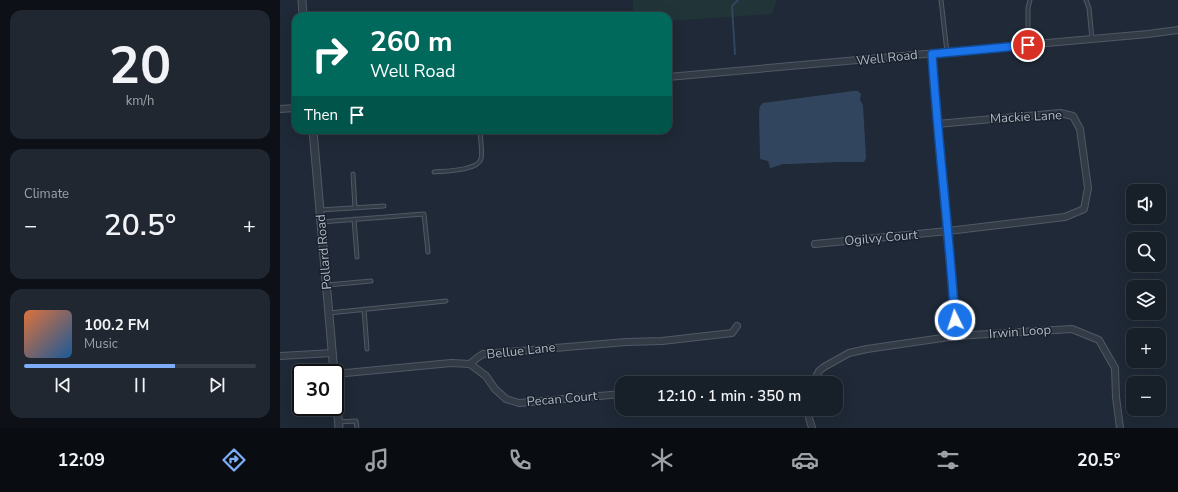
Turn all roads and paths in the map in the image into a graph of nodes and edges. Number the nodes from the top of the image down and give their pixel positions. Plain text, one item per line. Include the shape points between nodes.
1 (302, 0) edge
2 (941, 0) edge
3 (1030, 0) edge
4 (1086, 0) edge
5 (303, 12) edge
6 (1178, 30) edge
7 (1092, 39) junction
8 (1028, 45) junction
9 (947, 52) junction
10 (932, 54) junction
11 (672, 77) edge
12 (292, 108) edge
13 (280, 109) edge
14 (937, 124) junction
15 (313, 134) edge
16 (480, 134) edge
17 (434, 172) dead end
18 (353, 174) dead end
19 (384, 206) dead end
20 (355, 208) junction
21 (320, 210) junction
22 (354, 219) junction
23 (321, 222) junction
24 (948, 232) junction
25 (815, 244) dead end
26 (428, 252) dead end
27 (357, 257) dead end
28 (372, 281) dead end
29 (327, 285) junction
30 (446, 301) dead end
31 (364, 309) junction
32 (329, 313) junction
33 (737, 326) dead end
34 (956, 336) junction
35 (368, 349) dead end
36 (332, 353) junction
37 (280, 356) edge
38 (334, 364) edge
39 (470, 364) junction
40 (344, 372) edge
41 (816, 376) edge
42 (615, 395) edge
43 (809, 416) edge
44 (339, 425) edge
45 (357, 428) edge
46 (812, 428) edge
47 (1120, 428) edge

1 - 5 street
2 - 9 lane
3 - 8 lane
4 - 7 lane
6 - 7 street, Well Road
7 - 8 street, Well Road
8 - 9 street, Well Road
9 - 10 street, Well Road
10 - 11 street, Well Road
10 - 14 street
12 - 13 street
14 - 24 street
14 - 24 street, Mackie Lane via 1060,113 1073,116 1080,129 1088,188 1084,209 1065,217
15 - 21 street, Pollard Road
16 - 17 lane via 481,158 478,163 472,167
18 - 20 lane
19 - 20 lane
20 - 21 lane
21 - 23 street, Pollard Road
22 - 23 lane
22 - 26 lane via 424,214
22 - 27 lane
23 - 29 street, Pollard Road
24 - 25 street, Ogilvy Court
24 - 34 street
28 - 29 lane
29 - 32 street, Pollard Road
30 - 31 lane
31 - 32 lane
31 - 35 lane
32 - 36 street, Pollard Road
33 - 39 street, Bellue Lane via 732,333 662,341 483,354
34 - 41 street, Irwin Loop via 892,344 849,353 819,371
34 - 47 street, Irwin Loop via 1072,328 1099,340 1115,368
36 - 37 street
36 - 38 street, Pollard Road
39 - 40 street, Bellue Lane via 451,363
39 - 42 street, Pecan Court via 486,376 506,399 519,402
43 - 46 street
44 - 45 lane via 356,421

